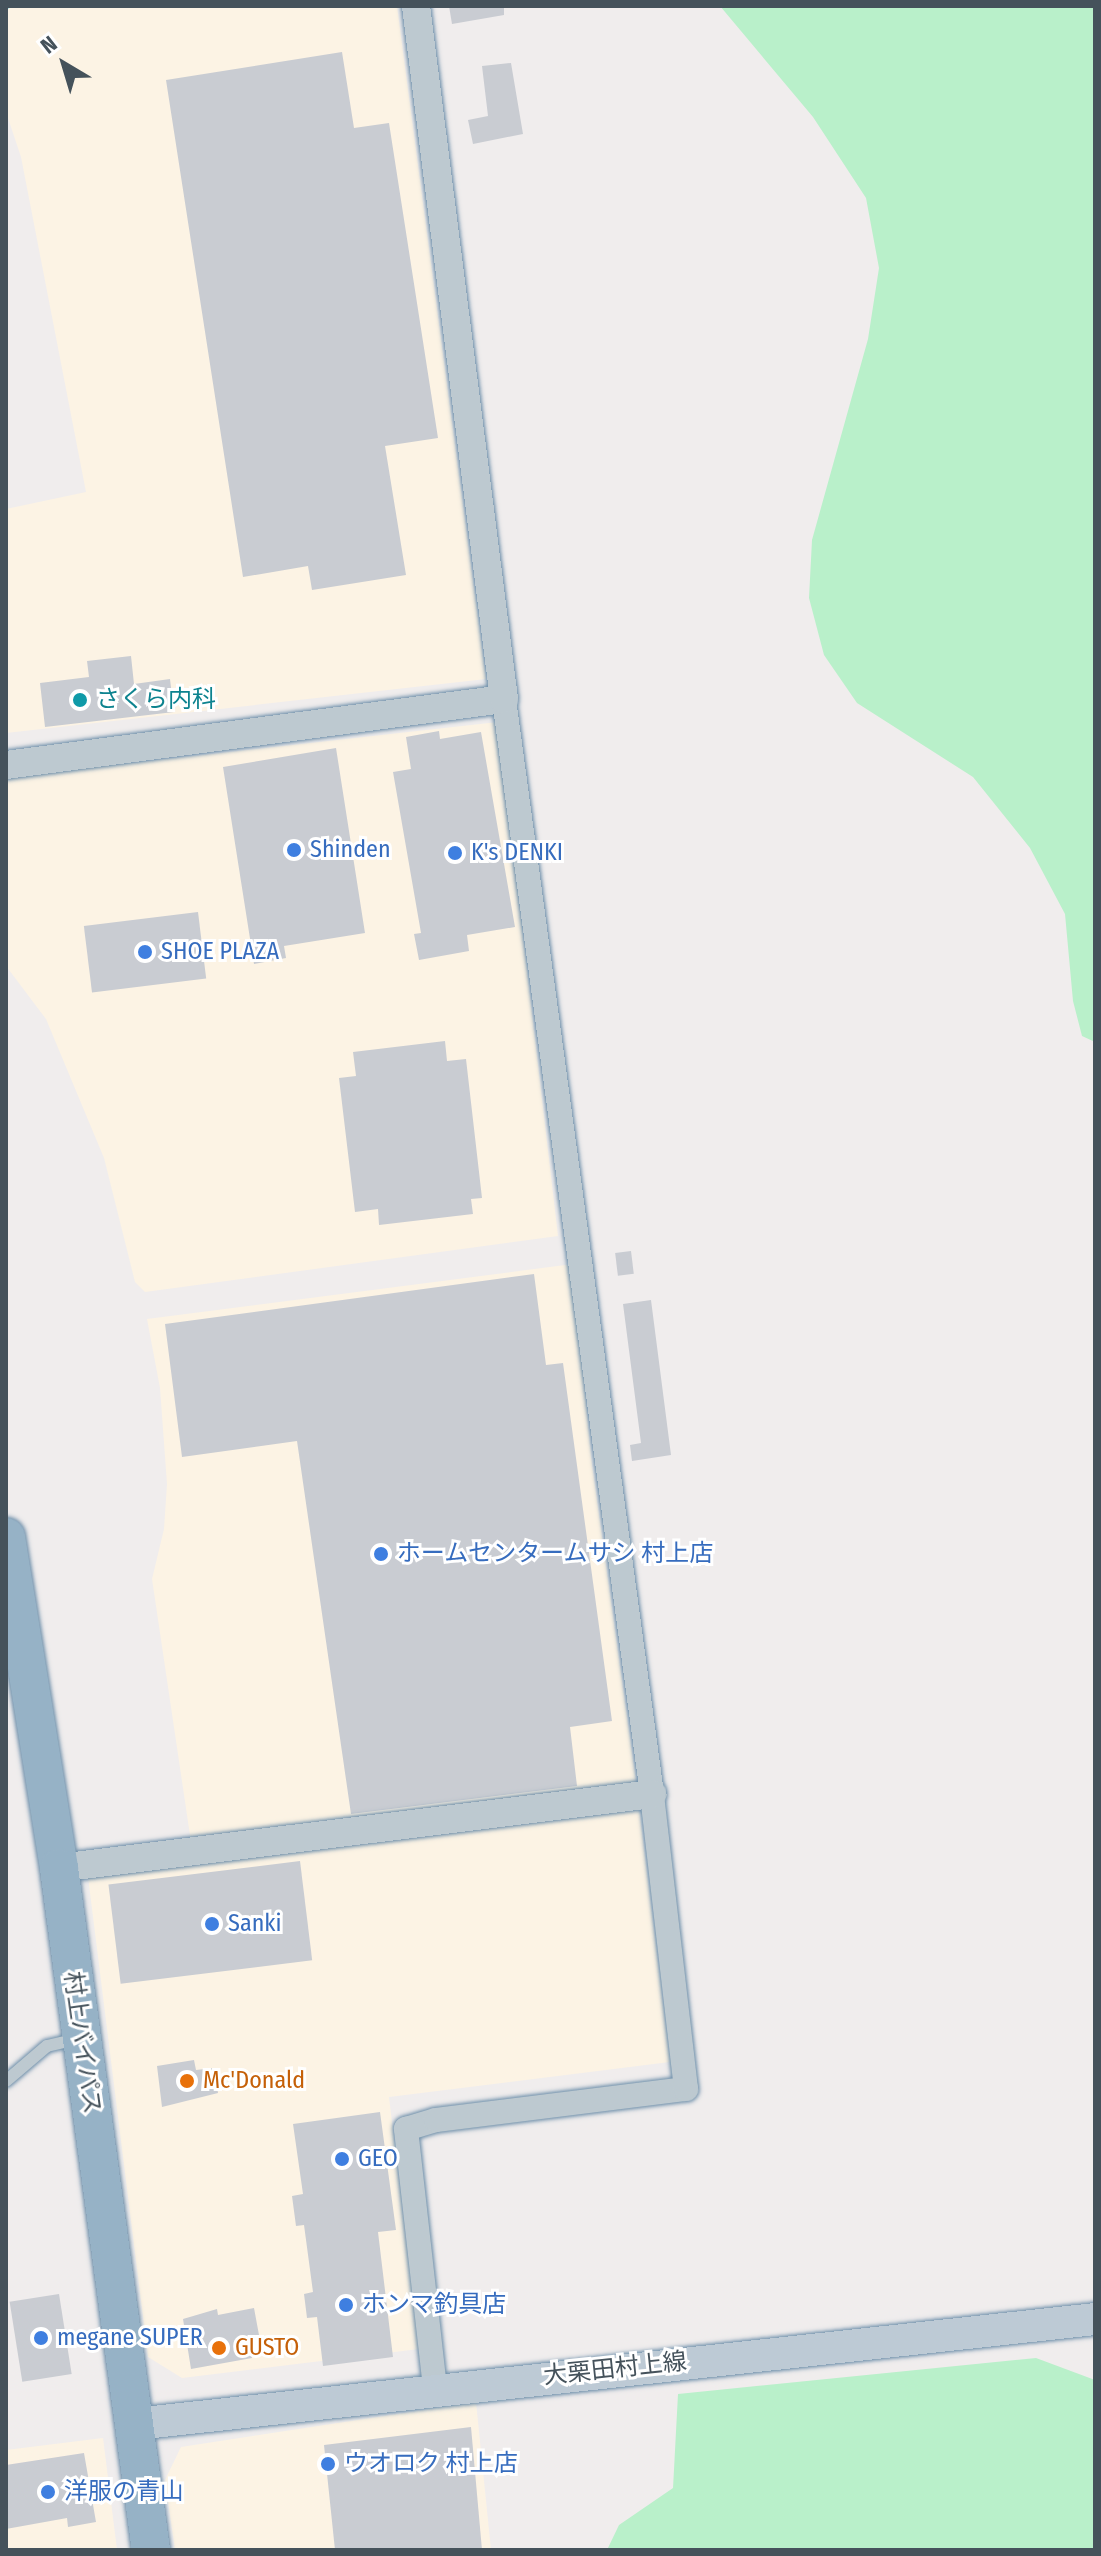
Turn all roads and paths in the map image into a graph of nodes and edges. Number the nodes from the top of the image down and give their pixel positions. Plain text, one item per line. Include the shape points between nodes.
1 (416, 6) edge
2 (504, 699) junction
3 (6, 765) edge
4 (6, 1537) edge
5 (652, 1794) junction
6 (59, 1868) junction
7 (82, 2038) junction
8 (6, 2081) edge
9 (1095, 2319) edge
10 (435, 2388) junction
11 (135, 2424) junction
12 (151, 2550) edge

1 - 2 street
2 - 3 street
2 - 5 street
4 - 6 highway, 村上バイパス
5 - 6 street
5 - 10 street via 686,2089 436,2120 406,2129
6 - 7 highway, 村上バイパス
7 - 8 lane via 47,2046
7 - 11 highway, 村上バイパス
9 - 10 main road, 大栗田村上線
10 - 11 main road, 大栗田村上線
11 - 12 highway, 村上バイパス

